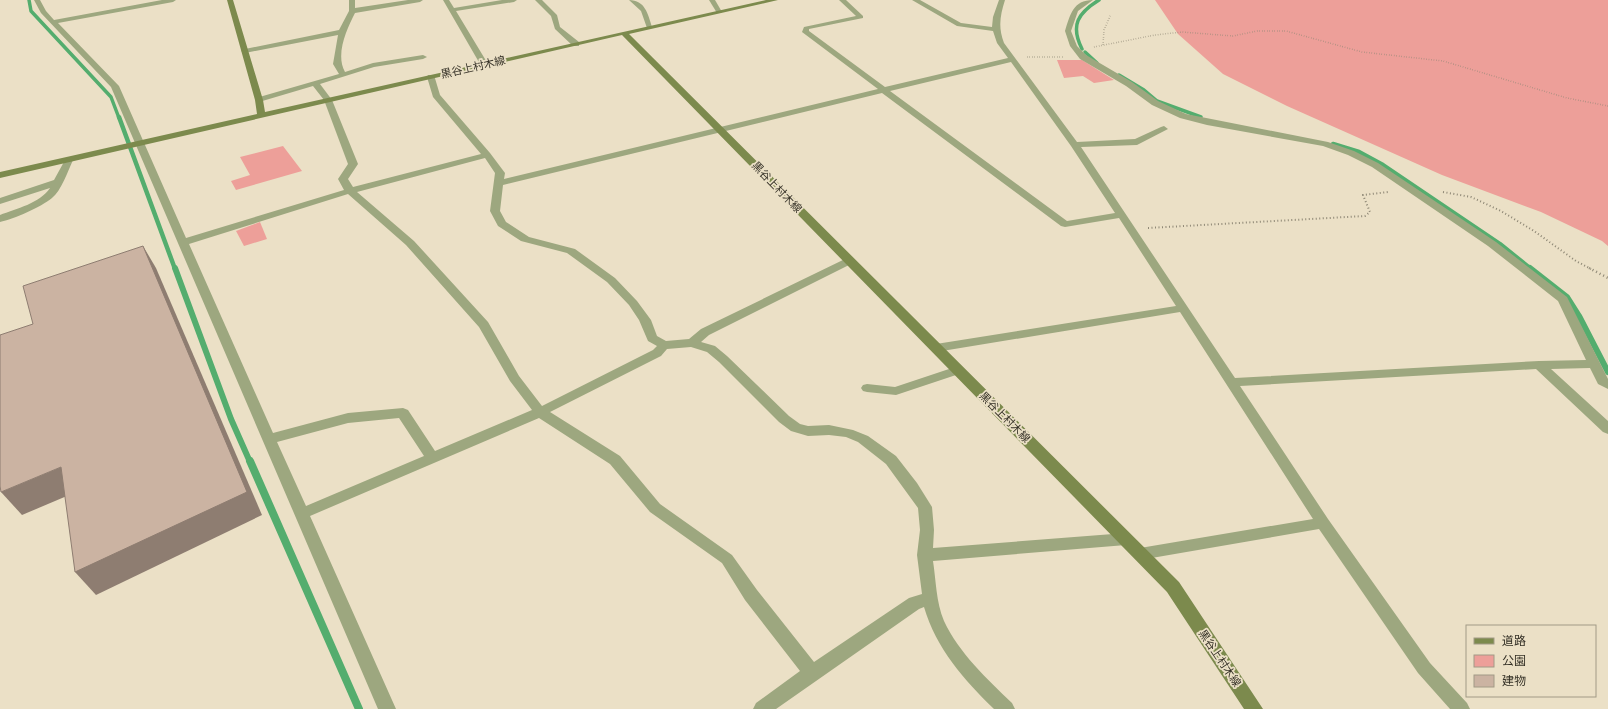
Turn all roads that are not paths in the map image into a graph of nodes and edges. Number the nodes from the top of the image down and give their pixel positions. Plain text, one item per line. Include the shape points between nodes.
1 (37, 0) edge
2 (173, 0) edge
3 (230, 0) edge
4 (352, 0) edge
5 (420, 0) edge
6 (446, 0) edge
7 (514, 0) edge
8 (538, 0) edge
9 (632, 0) edge
10 (712, 0) edge
11 (775, 0) edge
12 (842, 0) edge
13 (915, 0) edge
14 (1002, 0) edge
15 (1090, 0) edge
16 (452, 10) junction
17 (352, 11) junction
18 (719, 12) junction
19 (54, 22) junction
20 (648, 27) junction
21 (995, 29) junction
22 (342, 32) junction
23 (624, 33) junction
24 (576, 44) junction
25 (245, 51) junction
26 (423, 57) dead end
27 (1013, 59) junction
28 (484, 64) junction
29 (343, 75) junction
30 (431, 77) junction
31 (315, 83) junction
32 (883, 90) junction
33 (259, 100) junction
34 (328, 100) junction
35 (261, 115) junction
36 (1164, 129) dead end
37 (722, 130) junction
38 (142, 144) junction
39 (1075, 145) junction
40 (487, 155) junction
41 (69, 160) junction
42 (0, 175) edge
43 (58, 182) junction
44 (499, 183) junction
45 (350, 191) junction
46 (0, 201) edge
47 (1121, 215) junction
48 (0, 219) edge
49 (184, 242) junction
50 (849, 260) junction
51 (1183, 308) junction
52 (692, 343) junction
53 (664, 345) junction
54 (936, 348) junction
55 (1594, 364) junction
56 (1539, 365) junction
57 (958, 370) junction
58 (1231, 382) junction
59 (1608, 385) edge
60 (867, 388) dead end
61 (540, 412) junction
62 (1608, 429) edge
63 (269, 439) junction
64 (432, 458) junction
65 (301, 514) junction
66 (1323, 523) junction
67 (1126, 539) junction
68 (1140, 554) junction
69 (925, 555) junction
70 (930, 598) junction
71 (812, 673) junction
72 (387, 709) edge
73 (762, 709) edge
74 (1006, 709) edge
75 (1254, 709) edge
76 (1461, 709) edge

1 - 19 street via 43,12
2 - 19 street
3 - 25 main road
4 - 17 street
5 - 17 street
6 - 16 street
7 - 16 street
8 - 24 street via 554,15 557,28
9 - 20 street via 644,10
10 - 18 street
11 - 18 main road
12 - 32 street via 861,17 806,28 805,32
13 - 21 street via 960,25
14 - 21 street
15 - 55 street via 1076,10 1068,30 1074,46 1083,57 1129,84 1155,103 1184,116 1325,144 1375,165 1492,244 1563,299
16 - 28 street
17 - 22 street
18 - 20 main road
19 - 38 street via 115,86
20 - 23 main road
21 - 27 street via 1001,43
22 - 25 street
22 - 29 street via 337,64
23 - 24 main road, 黒谷上村木線
23 - 37 main road, 黒谷上村木線
24 - 28 main road, 黒谷上村木線
25 - 33 main road
26 - 29 street via 373,66
27 - 32 street
27 - 39 street
28 - 30 main road, 黒谷上村木線
29 - 31 street
30 - 34 main road, 黒谷上村木線
30 - 40 street via 436,95
31 - 33 street
31 - 34 street
32 - 37 street
32 - 47 street via 1065,224
33 - 35 main road
34 - 35 main road, 黒谷上村木線
34 - 45 street via 353,164 343,179
35 - 38 main road, 黒谷上村木線
36 - 39 street via 1137,142
37 - 44 street
37 - 50 main road, 黒谷上村木線
38 - 41 main road, 黒谷上村木線
38 - 49 street
39 - 47 street
40 - 44 street via 500,174
40 - 45 street
41 - 42 main road, 黒谷上村木線
41 - 43 street
43 - 46 street
43 - 48 street via 49,196
44 - 53 street via 495,212 502,224 525,239 570,251 611,280 633,303 645,320 652,338
45 - 49 street
45 - 61 street via 410,243 484,325 514,378
47 - 51 street
49 - 63 street
50 - 52 street via 705,332
50 - 54 main road, 黒谷上村木線
51 - 54 street
51 - 58 street
52 - 53 street
52 - 69 street via 711,349 796,428 808,432 829,430 848,433 863,439 891,460 926,507
53 - 61 street via 657,354
54 - 57 main road, 黒谷上村木線
55 - 56 street
55 - 59 street via 1602,381
56 - 58 street
56 - 62 street
57 - 60 street via 896,391
57 - 67 main road, 黒谷上村木線
58 - 66 street
61 - 64 street
61 - 71 street via 615,460 655,508 727,559 751,595
63 - 64 street via 348,418 403,413
63 - 65 street
64 - 65 street
65 - 72 street
66 - 68 street
66 - 76 street via 1424,668
67 - 68 main road, 黒谷上村木線
67 - 69 street
68 - 75 main road, 黒谷上村木線 via 1173,587
69 - 70 street
70 - 71 street via 915,603
70 - 74 street via 937,623 955,653 977,681
71 - 73 street

